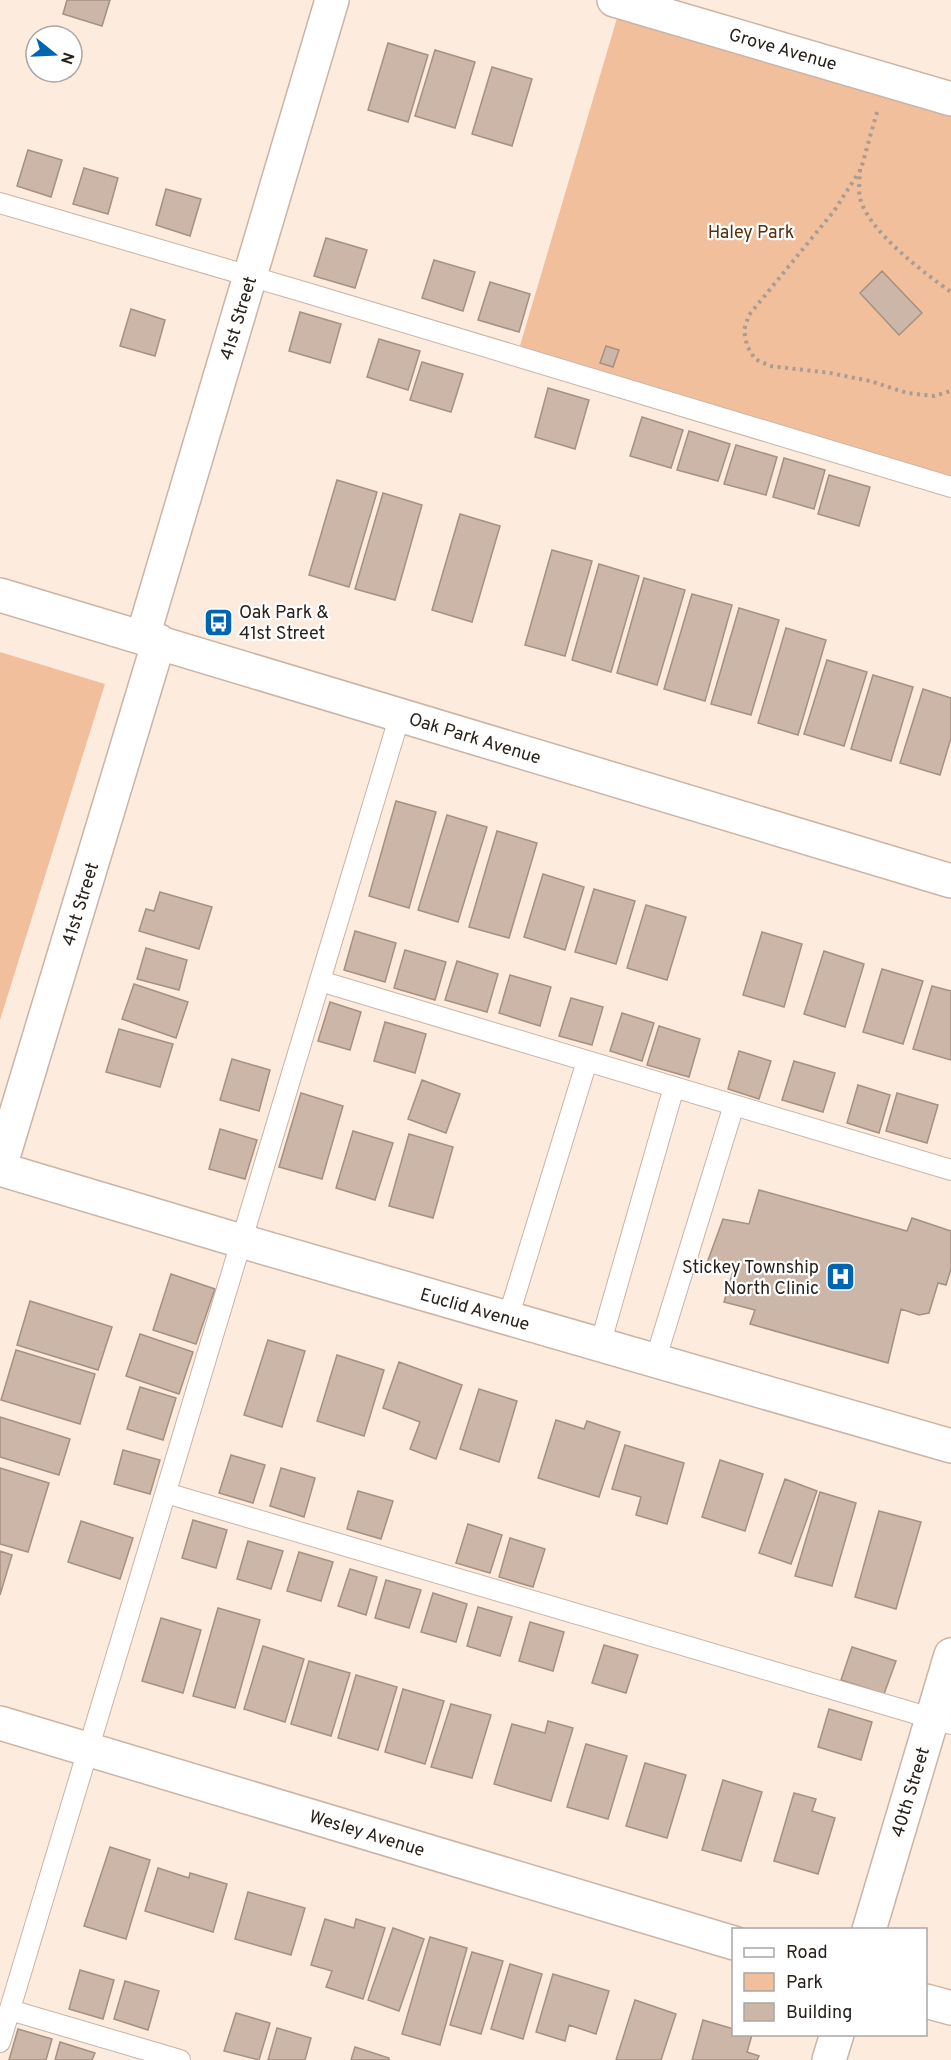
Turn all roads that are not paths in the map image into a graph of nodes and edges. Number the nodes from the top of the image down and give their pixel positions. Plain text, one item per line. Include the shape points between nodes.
1 (332, 0) edge
2 (614, 0) edge
3 (951, 99) edge
4 (0, 203) edge
5 (251, 276) junction
6 (951, 487) edge
7 (0, 594) edge
8 (151, 639) junction
9 (400, 715) junction
10 (951, 881) edge
11 (320, 981) junction
12 (587, 1061) junction
13 (674, 1088) junction
14 (734, 1105) junction
15 (0, 1168) edge
16 (951, 1170) edge
17 (241, 1241) junction
18 (508, 1318) junction
19 (600, 1345) junction
20 (655, 1361) junction
21 (951, 1446) edge
22 (166, 1493) junction
23 (951, 1655) edge
24 (941, 1722) edge
25 (0, 1723) edge
26 (88, 1749) junction
27 (869, 1928) edge
28 (732, 1942) edge
29 (927, 2001) edge
30 (951, 2008) edge
31 (10, 2010) junction
32 (836, 2036) edge
33 (0, 2042) edge
34 (180, 2060) edge
35 (829, 2060) edge

1 - 5 street, 41st Street
2 - 3 street, Grove Avenue
4 - 5 lane
5 - 6 lane
5 - 8 street, 41st Street
7 - 8 street, Oak Park Avenue
8 - 9 street, Oak Park Avenue
8 - 15 street, 41st Street
9 - 10 street, Oak Park Avenue
9 - 11 lane
11 - 12 lane
11 - 17 lane
12 - 13 lane
12 - 18 lane
13 - 14 lane
13 - 19 lane
14 - 16 lane
14 - 20 lane
15 - 17 street, Euclid Avenue
17 - 18 street, Euclid Avenue
17 - 22 lane
18 - 19 street, Euclid Avenue
19 - 20 street, Euclid Avenue
20 - 21 street, Euclid Avenue
22 - 24 lane
22 - 26 lane
23 - 24 street, 40th Street
24 - 27 street, 40th Street
25 - 26 street, Wesley Avenue
26 - 28 street, Wesley Avenue
26 - 31 lane
29 - 30 street
31 - 33 lane
31 - 34 lane
32 - 35 street

